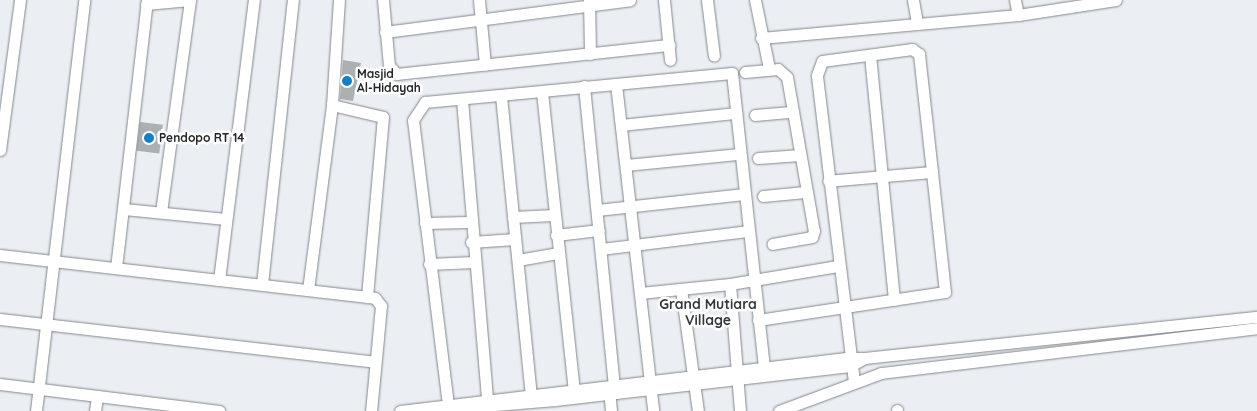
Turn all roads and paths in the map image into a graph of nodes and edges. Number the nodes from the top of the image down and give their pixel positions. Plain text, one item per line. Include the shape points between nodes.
1 (20, 0) edge
2 (84, 0) edge
3 (190, 0) edge
4 (254, 0) edge
5 (293, 0) edge
6 (339, 0) edge
7 (382, 0) edge
8 (479, 0) edge
9 (630, 0) edge
10 (664, 0) edge
11 (708, 0) edge
12 (755, 0) edge
13 (913, 0) edge
14 (1016, 0) edge
15 (1111, 0) edge
16 (1116, 0) edge
17 (146, 2) edge
18 (589, 2) edge
19 (1065, 4) edge
20 (1018, 15) junction
21 (481, 19) junction
22 (917, 24) junction
23 (386, 32) junction
24 (761, 38) junction
25 (669, 46) junction
26 (590, 54) junction
27 (870, 55) junction
28 (714, 56) dead end
29 (670, 60) dead end
30 (485, 65) junction
31 (769, 68) junction
32 (744, 72) dead end
33 (616, 84) junction
34 (584, 86) junction
35 (542, 92) junction
36 (501, 96) junction
37 (462, 100) junction
38 (332, 105) junction
39 (791, 112) junction
40 (736, 113) junction
41 (754, 115) dead end
42 (621, 125) junction
43 (0, 150) edge
44 (739, 154) junction
45 (798, 155) junction
46 (758, 158) dead end
47 (626, 164) junction
48 (932, 172) junction
49 (881, 176) junction
50 (828, 181) junction
51 (806, 192) junction
52 (744, 194) junction
53 (763, 196) dead end
54 (630, 206) junction
55 (124, 209) junction
56 (597, 210) junction
57 (161, 212) junction
58 (554, 215) junction
59 (513, 217) junction
60 (226, 219) junction
61 (470, 222) junction
62 (425, 223) junction
63 (599, 230) junction
64 (747, 231) junction
65 (556, 235) junction
66 (515, 239) junction
67 (471, 242) junction
68 (773, 244) dead end
69 (634, 246) junction
70 (601, 249) junction
71 (558, 253) junction
72 (0, 255) edge
73 (518, 260) junction
74 (56, 261) junction
75 (474, 262) junction
76 (429, 264) junction
77 (837, 266) junction
78 (116, 268) junction
79 (219, 280) junction
80 (753, 280) junction
81 (262, 284) junction
82 (730, 284) junction
83 (681, 289) junction
84 (308, 290) junction
85 (640, 292) junction
86 (367, 297) junction
87 (894, 300) junction
88 (842, 308) junction
89 (1257, 317) edge
90 (0, 319) edge
91 (758, 320) junction
92 (46, 324) junction
93 (1257, 328) edge
94 (1095, 333) junction
95 (1096, 346) junction
96 (877, 356) junction
97 (375, 362) junction
98 (849, 362) junction
99 (764, 369) junction
100 (881, 373) junction
101 (737, 376) junction
102 (693, 380) junction
103 (854, 382) junction
104 (0, 384) edge
105 (649, 385) junction
106 (38, 389) junction
107 (611, 389) junction
108 (574, 390) junction
109 (531, 394) junction
110 (97, 396) junction
111 (487, 397) junction
112 (556, 401) edge
113 (514, 404) edge
114 (450, 405) junction
115 (471, 406) edge
116 (434, 409) edge
117 (36, 411) edge
118 (95, 411) edge
119 (220, 411) edge
120 (371, 411) edge
121 (400, 411) edge
122 (611, 411) edge
123 (653, 411) edge
124 (698, 411) edge
125 (740, 411) edge
126 (779, 411) edge

1 - 43 street
2 - 74 street
3 - 17 street
3 - 57 street
4 - 60 street
5 - 81 street
6 - 38 street
7 - 23 street
8 - 21 street
9 - 18 street
10 - 25 street
11 - 28 street
12 - 24 street
13 - 22 street
14 - 20 street
15 - 16 street
15 - 19 street
17 - 55 street
18 - 21 street
18 - 26 street
19 - 20 street
20 - 22 street
21 - 23 street
21 - 30 street
22 - 24 street
23 - 30 street via 393,72
24 - 31 street
25 - 26 street
25 - 29 street
26 - 30 street
27 - 48 street via 912,50 919,54
27 - 49 street
27 - 50 street via 825,58 818,70
31 - 32 street
31 - 39 street via 787,78
33 - 34 street
33 - 40 street via 730,72
33 - 42 street
34 - 35 street
34 - 56 street
35 - 36 street
35 - 58 street
36 - 37 street
36 - 59 street
37 - 61 street
37 - 62 street via 425,102 413,120
38 - 84 street
38 - 86 street via 383,116
39 - 41 street
39 - 45 street
40 - 42 street
40 - 44 street
42 - 47 street
44 - 47 street
44 - 52 street
45 - 46 street
45 - 51 street
47 - 54 street
48 - 49 street
48 - 87 street via 945,292
49 - 50 street
49 - 87 street
50 - 77 street
51 - 53 street
51 - 68 street via 814,234
52 - 54 street
52 - 64 street
54 - 56 street
54 - 69 street
55 - 57 street
55 - 78 street
56 - 63 street
57 - 60 street
58 - 59 street
58 - 65 street
59 - 66 street
60 - 79 street
61 - 62 street
61 - 67 street
62 - 76 street
63 - 65 street
63 - 70 street
64 - 69 street
64 - 80 street
65 - 71 street
66 - 67 street
66 - 73 street
67 - 75 street
69 - 70 street
69 - 85 street
70 - 107 street
71 - 73 street
71 - 108 street
72 - 74 street
73 - 109 street
74 - 78 street
74 - 92 street
75 - 76 street
75 - 111 street
76 - 114 street
77 - 80 street
77 - 88 street
78 - 79 street
79 - 81 street
80 - 82 street
80 - 91 street
81 - 84 street
82 - 83 street
82 - 101 street
83 - 85 street
83 - 102 street
84 - 86 street
85 - 105 street
86 - 97 street via 379,300 381,306
87 - 88 street
88 - 91 street
88 - 98 street
89 - 94 street
90 - 92 street
91 - 99 street
92 - 97 street
92 - 106 street
93 - 95 street
94 - 95 street
94 - 96 street
95 - 100 street
96 - 98 street
96 - 100 street
97 - 120 street
98 - 99 street
98 - 101 street
98 - 103 street
99 - 101 street
100 - 103 street
101 - 102 street
101 - 125 street
102 - 105 street
102 - 124 street
103 - 126 street
104 - 106 street
105 - 107 street
105 - 123 street
106 - 110 street
106 - 117 street
107 - 108 street
107 - 112 street
107 - 122 street
108 - 112 street
109 - 112 street
109 - 113 street
110 - 118 street
110 - 119 street
111 - 113 street
111 - 115 street
112 - 113 street
113 - 115 street
114 - 115 street
114 - 116 street
116 - 121 street

